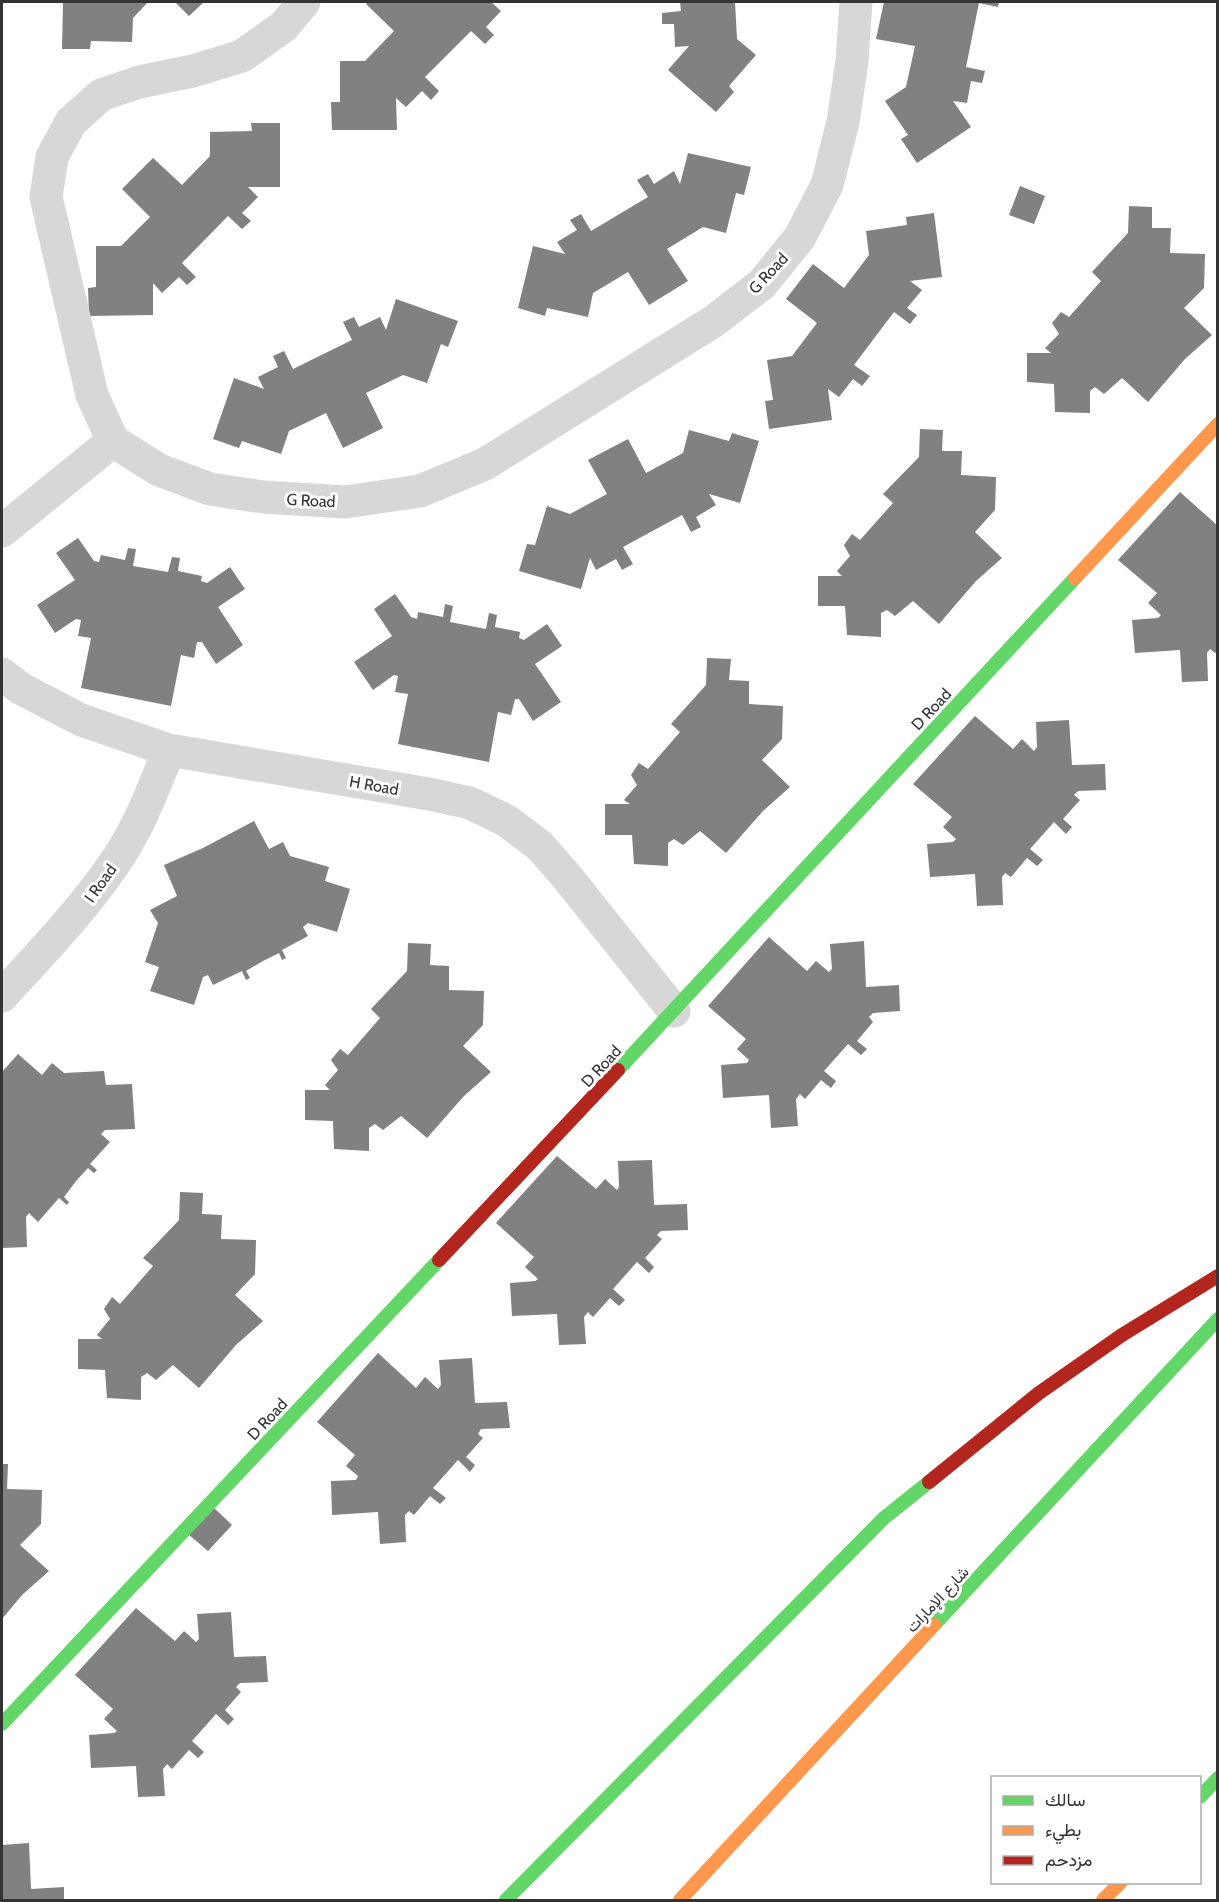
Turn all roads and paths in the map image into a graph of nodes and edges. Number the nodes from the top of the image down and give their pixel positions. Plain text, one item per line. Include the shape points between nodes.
1 (304, 2) edge
2 (856, 2) edge
3 (1218, 424) edge
4 (112, 441) junction
5 (2, 531) edge
6 (2, 674) edge
7 (169, 750) junction
8 (2, 996) edge
9 (674, 1011) junction
10 (1218, 1276) edge
11 (1218, 1319) edge
12 (2, 1724) edge
13 (1218, 1778) edge
14 (1201, 1796) edge
15 (1118, 1884) edge
16 (506, 1900) edge
17 (681, 1900) edge
18 (1103, 1900) edge

1 - 4 street via 284,26 242,56 101,95 71,122 52,157 46,197 92,396
2 - 4 street, G Road via 843,122 827,184 800,237 762,284 714,321 485,464 420,491 345,502 286,499 210,489 159,470
3 - 9 main road, D Road
4 - 5 street
6 - 7 street, H Road via 20,688 81,720
7 - 8 street, I Road via 147,804 119,856 85,905
7 - 9 street, H Road via 429,794 470,803 507,821 540,846
9 - 12 main road, D Road
10 - 16 main road via 1122,1335 1039,1393 884,1518
11 - 17 main road, شارع الإمارات
13 - 14 main road
15 - 18 main road

